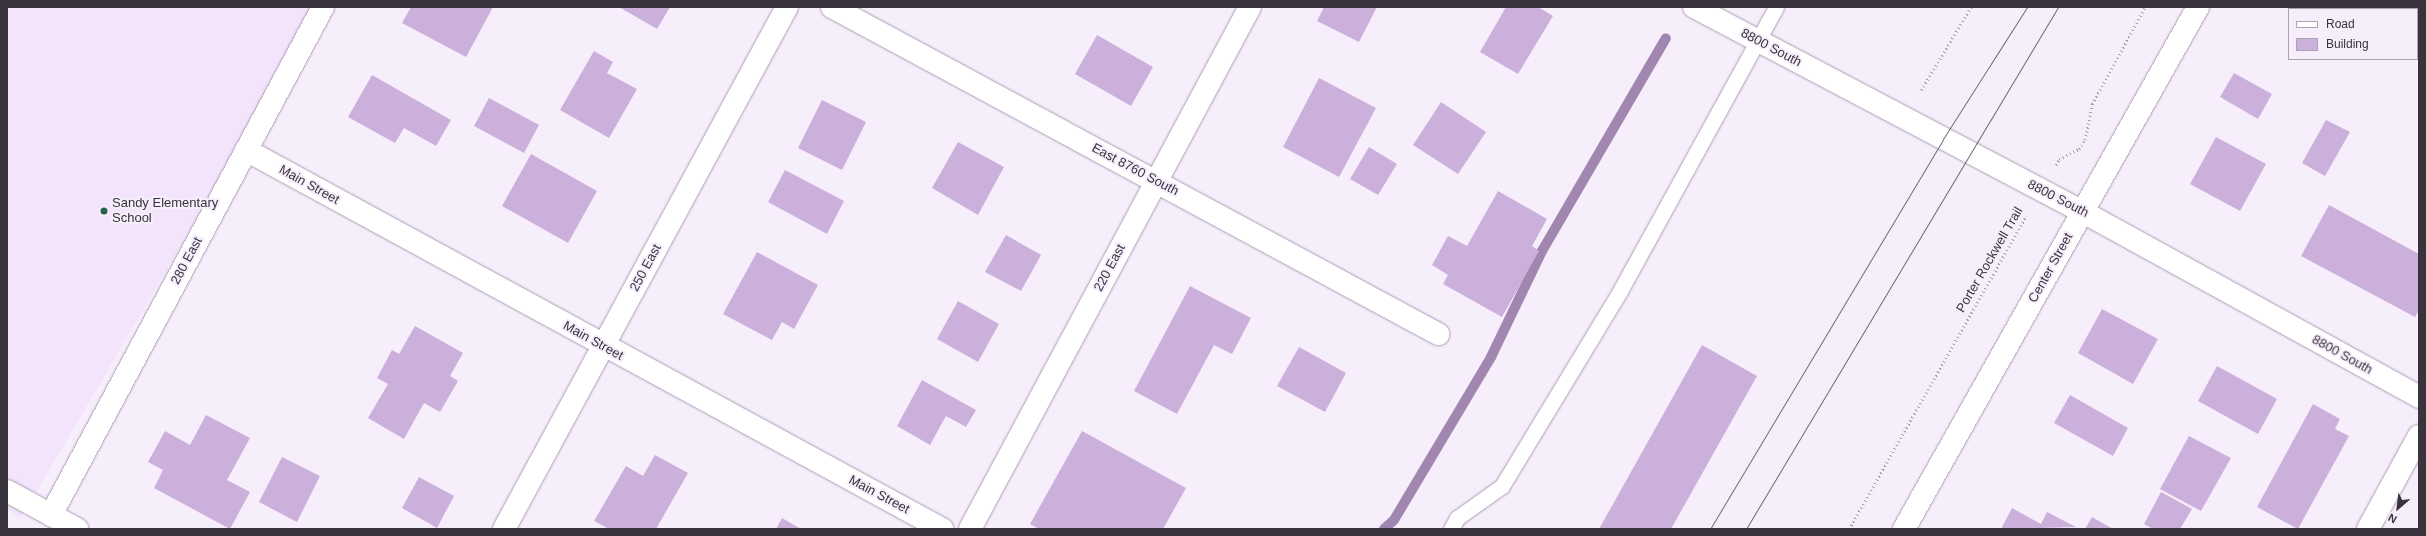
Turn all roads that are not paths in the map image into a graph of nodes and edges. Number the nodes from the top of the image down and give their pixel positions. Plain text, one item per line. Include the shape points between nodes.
1 (322, 7) edge
2 (787, 7) edge
3 (832, 7) edge
4 (1250, 7) edge
5 (1694, 7) edge
6 (1776, 7) edge
7 (2198, 7) edge
8 (1756, 40) junction
9 (246, 150) junction
10 (1156, 181) junction
11 (2083, 212) junction
12 (1438, 334) dead end
13 (604, 347) junction
14 (2419, 397) edge
15 (2419, 436) edge
16 (7, 491) edge
17 (50, 515) junction
18 (77, 529) edge
19 (504, 529) edge
20 (942, 529) edge
21 (970, 529) edge
22 (1451, 529) edge
23 (1904, 529) edge
24 (2368, 529) edge

1 - 9 street, 280 East
2 - 13 street, 250 East
3 - 10 street, East 8760 South
4 - 10 street, 220 East
5 - 8 street, 8800 South
6 - 8 lane
7 - 11 street, Center Street
8 - 11 street, 8800 South
8 - 22 lane via 1620,291 1502,486 1457,518
9 - 13 street, Main Street
9 - 17 street, 280 East
10 - 12 street, East 8760 South
10 - 21 street, 220 East
11 - 14 street, 8800 South
11 - 23 street, Center Street
13 - 19 street, 250 East
13 - 20 street, Main Street
15 - 24 street
16 - 17 street
17 - 18 street

